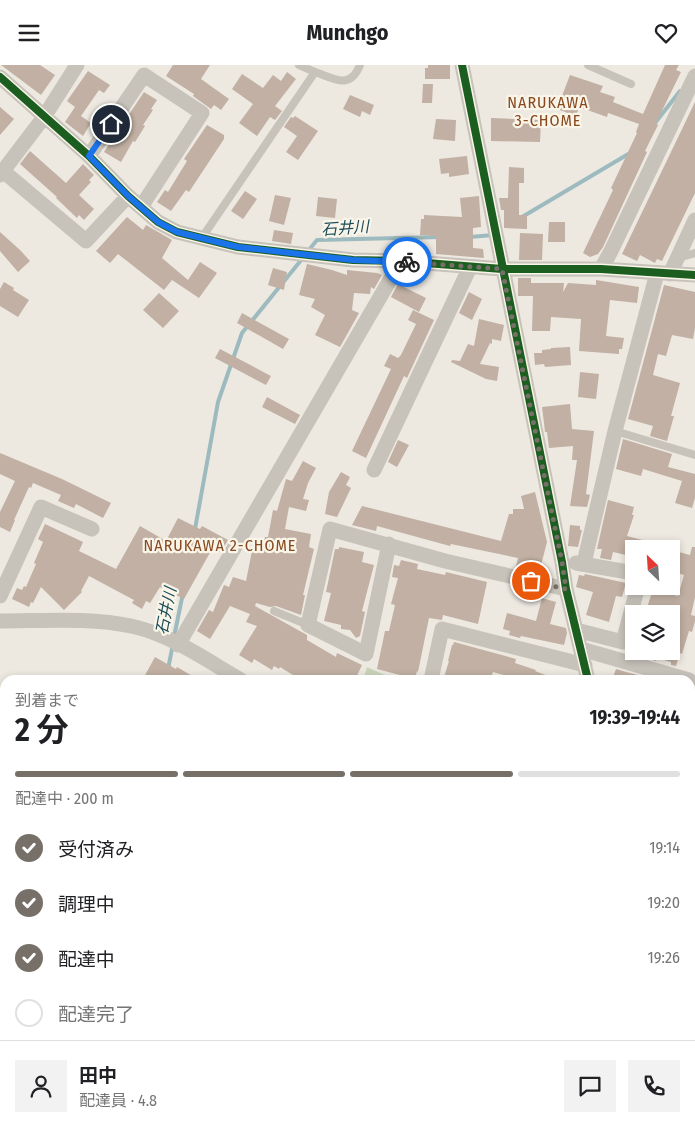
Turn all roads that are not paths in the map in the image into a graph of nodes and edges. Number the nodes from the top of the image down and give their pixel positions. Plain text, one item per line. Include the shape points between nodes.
1 (77, 65) edge
2 (299, 65) edge
3 (360, 65) edge
4 (462, 65) edge
5 (588, 65) edge
6 (316, 72) junction
7 (695, 76) edge
8 (0, 77) edge
9 (631, 84) dead end
10 (44, 117) junction
11 (89, 156) junction
12 (2, 173) edge
13 (128, 196) junction
14 (141, 207) junction
15 (695, 220) edge
16 (201, 239) junction
17 (695, 253) edge
18 (678, 258) junction
19 (400, 261) junction
20 (470, 267) junction
21 (502, 269) junction
22 (600, 269) junction
23 (664, 274) junction
24 (695, 275) edge
25 (615, 431) junction
26 (695, 455) edge
27 (374, 470) dead end
28 (92, 529) dead end
29 (388, 544) junction
30 (562, 562) junction
31 (584, 563) junction
32 (6, 567) edge
33 (625, 571) edge
34 (566, 589) junction
35 (636, 595) edge
36 (0, 596) edge
37 (274, 611) dead end
38 (0, 621) edge
39 (308, 625) junction
40 (576, 630) junction
41 (178, 645) junction
42 (581, 649) junction
43 (586, 673) edge
44 (232, 675) edge
45 (432, 675) edge
46 (681, 675) edge

1 - 10 street
2 - 6 lane
3 - 6 lane via 348,81
4 - 21 street
5 - 9 lane
6 - 16 lane
7 - 22 street
8 - 10 street
10 - 11 street
10 - 12 street
11 - 13 street
11 - 14 street via 144,75 202,113
12 - 13 street via 86,241
13 - 14 street
14 - 16 street via 158,222
15 - 18 street
16 - 19 street via 247,248 353,260
17 - 18 lane
18 - 23 street
19 - 20 street
19 - 41 street
20 - 21 street
20 - 27 street
21 - 22 street
21 - 30 street
22 - 23 street
23 - 24 street
23 - 25 street
25 - 26 lane
25 - 31 street
28 - 32 street via 40,507
29 - 34 street via 445,561
29 - 39 street via 330,529
29 - 39 street via 366,654
30 - 31 street
30 - 34 street
31 - 33 street
32 - 36 street
34 - 40 street
35 - 40 street via 623,642
37 - 39 lane
38 - 41 street via 130,626
40 - 42 street
41 - 44 street
42 - 43 street
42 - 46 street
43 - 45 street via 442,629

